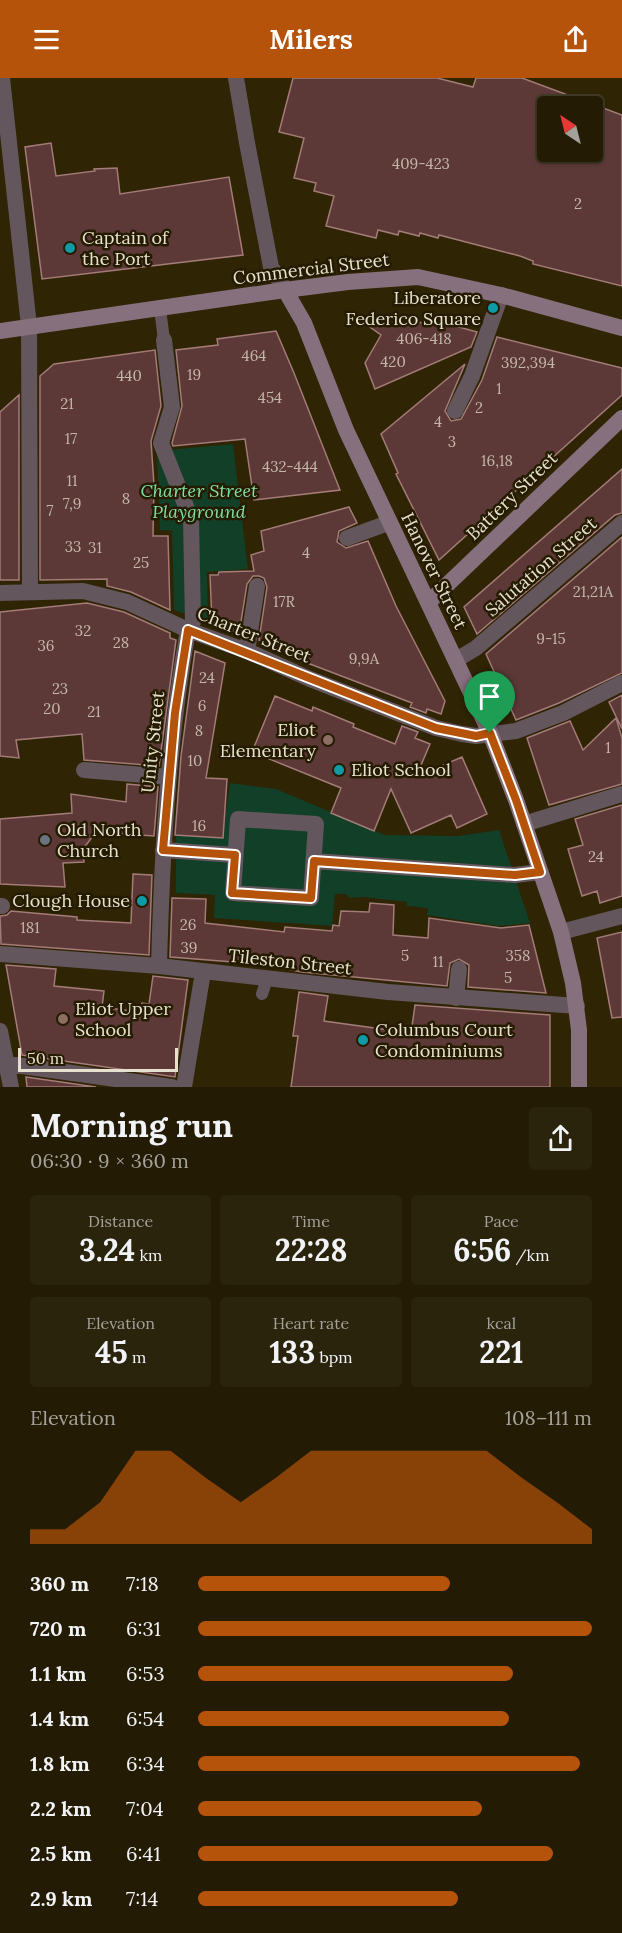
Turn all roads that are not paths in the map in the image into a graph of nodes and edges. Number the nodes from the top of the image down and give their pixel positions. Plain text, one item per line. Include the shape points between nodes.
1 (2, 78) edge
2 (236, 78) edge
3 (285, 290) junction
4 (501, 295) junction
5 (160, 309) junction
6 (29, 326) junction
7 (622, 328) edge
8 (0, 331) edge
9 (164, 340) joint
10 (455, 411) dead end
11 (622, 418) edge
12 (388, 523) junction
13 (622, 523) edge
14 (347, 538) dead end
15 (257, 586) dead end
16 (30, 591) junction
17 (0, 593) edge
18 (429, 602) junction
19 (190, 626) junction
20 (247, 651) junction
21 (456, 660) junction
22 (622, 683) edge
23 (490, 733) junction
24 (84, 770) dead end
25 (168, 777) junction
26 (622, 794) edge
27 (524, 824) junction
28 (163, 850) junction
29 (235, 855) junction
30 (314, 861) junction
31 (540, 872) junction
32 (622, 916) edge
33 (561, 932) junction
34 (0, 954) edge
35 (159, 966) junction
36 (459, 969) dead end
37 (203, 972) junction
38 (456, 998) junction
39 (577, 1006) junction
40 (0, 1031) edge
41 (8, 1064) junction
42 (11, 1087) edge
43 (172, 1087) edge
44 (184, 1087) edge
45 (579, 1087) edge

1 - 6 street
2 - 3 street, Hanover Street via 271,267
3 - 4 main road, Commercial Street via 418,278
3 - 5 main road, Commercial Street
3 - 12 main road, Hanover Street via 304,323
4 - 7 main road, Commercial Street
4 - 10 street
5 - 6 main road, Commercial Street
5 - 9 lane
6 - 8 main road, Commercial Street
6 - 16 street
9 - 19 street, Unity Street via 172,407 161,443 191,519
11 - 18 main road, Battery Street
12 - 14 street
12 - 18 main road, Hanover Street
13 - 21 street, Salutation Street via 476,648
15 - 20 street
16 - 17 street, Charter Street
16 - 19 street, Charter Street via 83,591 127,602
18 - 21 main road, Hanover Street
19 - 20 street, Charter Street
19 - 25 street, Unity Street
20 - 23 street, Charter Street via 436,728 476,736
21 - 23 main road, Hanover Street
22 - 23 street, Charter Street via 554,717 516,730
23 - 27 main road, Hanover Street
24 - 25 street
25 - 28 street, Unity Street
26 - 27 street
27 - 31 main road, Hanover Street
28 - 29 street
28 - 35 street, Unity Street
29 - 30 street via 238,819 316,824
29 - 30 street via 232,893 311,898
30 - 31 street via 515,875
31 - 33 main road, Hanover Street
32 - 33 street
33 - 39 main road, Hanover Street
34 - 35 street, Tileston Street
35 - 37 street, Tileston Street
36 - 38 street
37 - 38 street, Tileston Street
37 - 44 street
38 - 39 street, Tileston Street
39 - 45 main road, Hanover Street
40 - 41 street
41 - 42 street
41 - 43 street

